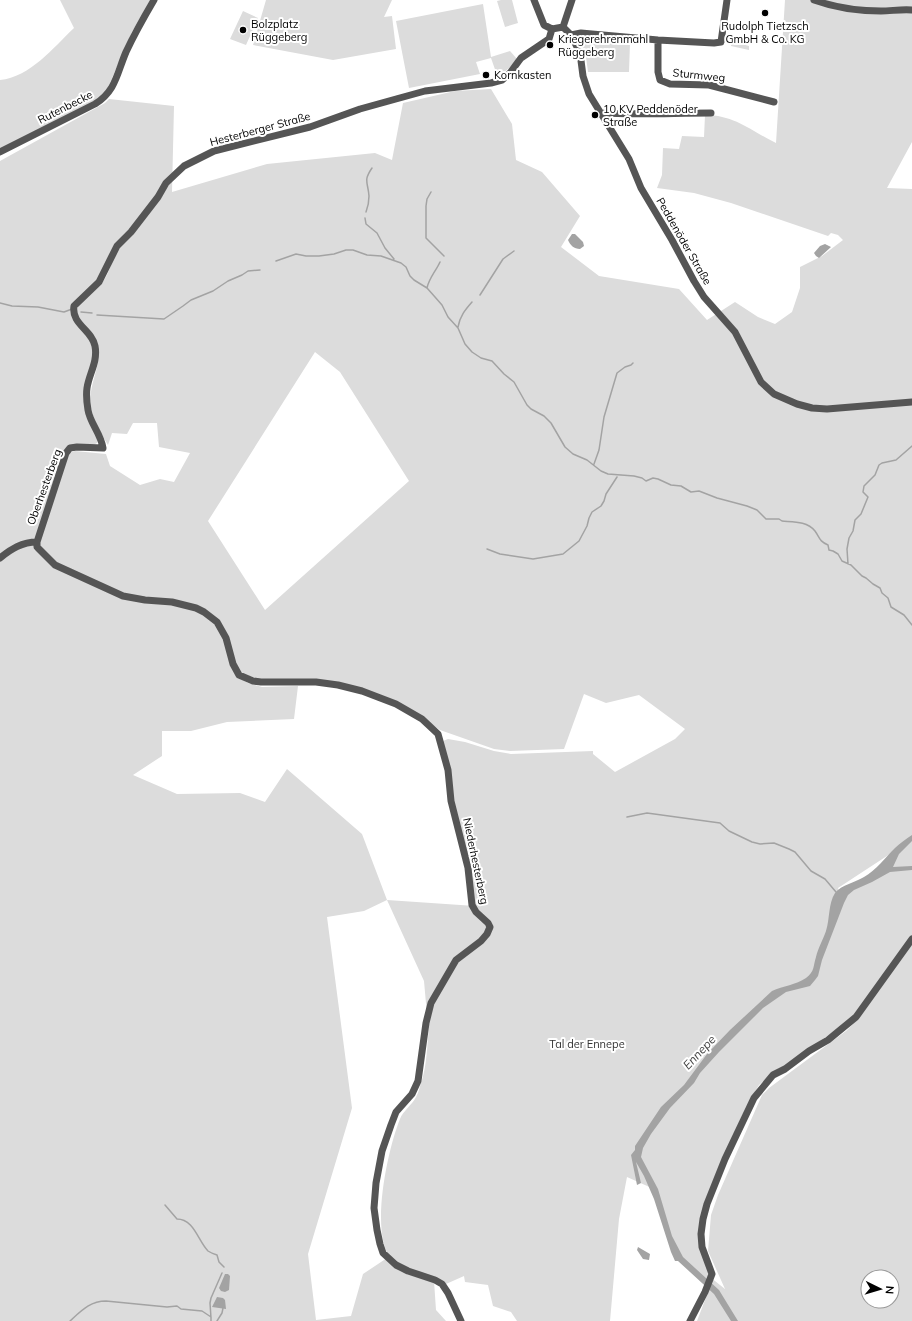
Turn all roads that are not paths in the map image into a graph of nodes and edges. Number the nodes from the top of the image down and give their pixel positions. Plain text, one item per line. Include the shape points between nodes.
1 (154, 0) edge
2 (534, 0) edge
3 (572, 0) edge
4 (727, 0) edge
5 (814, 0) edge
6 (912, 10) edge
7 (563, 27) junction
8 (552, 29) junction
9 (572, 36) junction
10 (658, 40) junction
11 (774, 102) dead end
12 (601, 113) junction
13 (711, 113) dead end
14 (0, 152) edge
15 (912, 402) edge
16 (103, 448) joint
17 (37, 542) junction
18 (0, 558) edge
19 (912, 940) edge
20 (461, 1321) edge
21 (690, 1321) edge

1 - 14 street, Rutenbecke via 107,96
2 - 8 street via 544,25
3 - 7 street
4 - 10 street via 721,42
5 - 6 street via 853,10
7 - 8 street
7 - 9 street, Peddenöder Straße
8 - 16 street, Hesterberger Straße via 549,39 521,58 502,80 425,91 360,109 310,127 214,152 184,166 166,184 131,232 117,246 99,282 74,306 73,312 77,321 92,338 95,346 95,362 87,388 88,411
9 - 10 street via 581,33
9 - 12 street, Peddenöder Straße via 580,53 583,76 589,94
10 - 11 street, Sturmweg via 660,80 670,84 709,85
12 - 13 street
12 - 15 street, Peddenöder Straße via 629,159 641,188 694,281 704,297 735,332 761,382 774,394 812,408
16 - 17 street, Oberhesterberg via 77,447 70,448 66,453
17 - 18 street via 12,548
17 - 20 street, Niederhesterberg via 37,547 55,565 123,596 172,602 204,612 217,622 226,638 233,664 239,675 253,681 316,682 362,691 396,704 422,719 438,734 468,868 472,905 490,927 481,941 456,960 431,1003 418,1081 412,1094 396,1112 391,1125 382,1152 374,1208 383,1253 396,1265 442,1284
19 - 21 street via 856,1017 828,1040 773,1075 754,1098 707,1204 701,1234 702,1247 711,1271 710,1280

